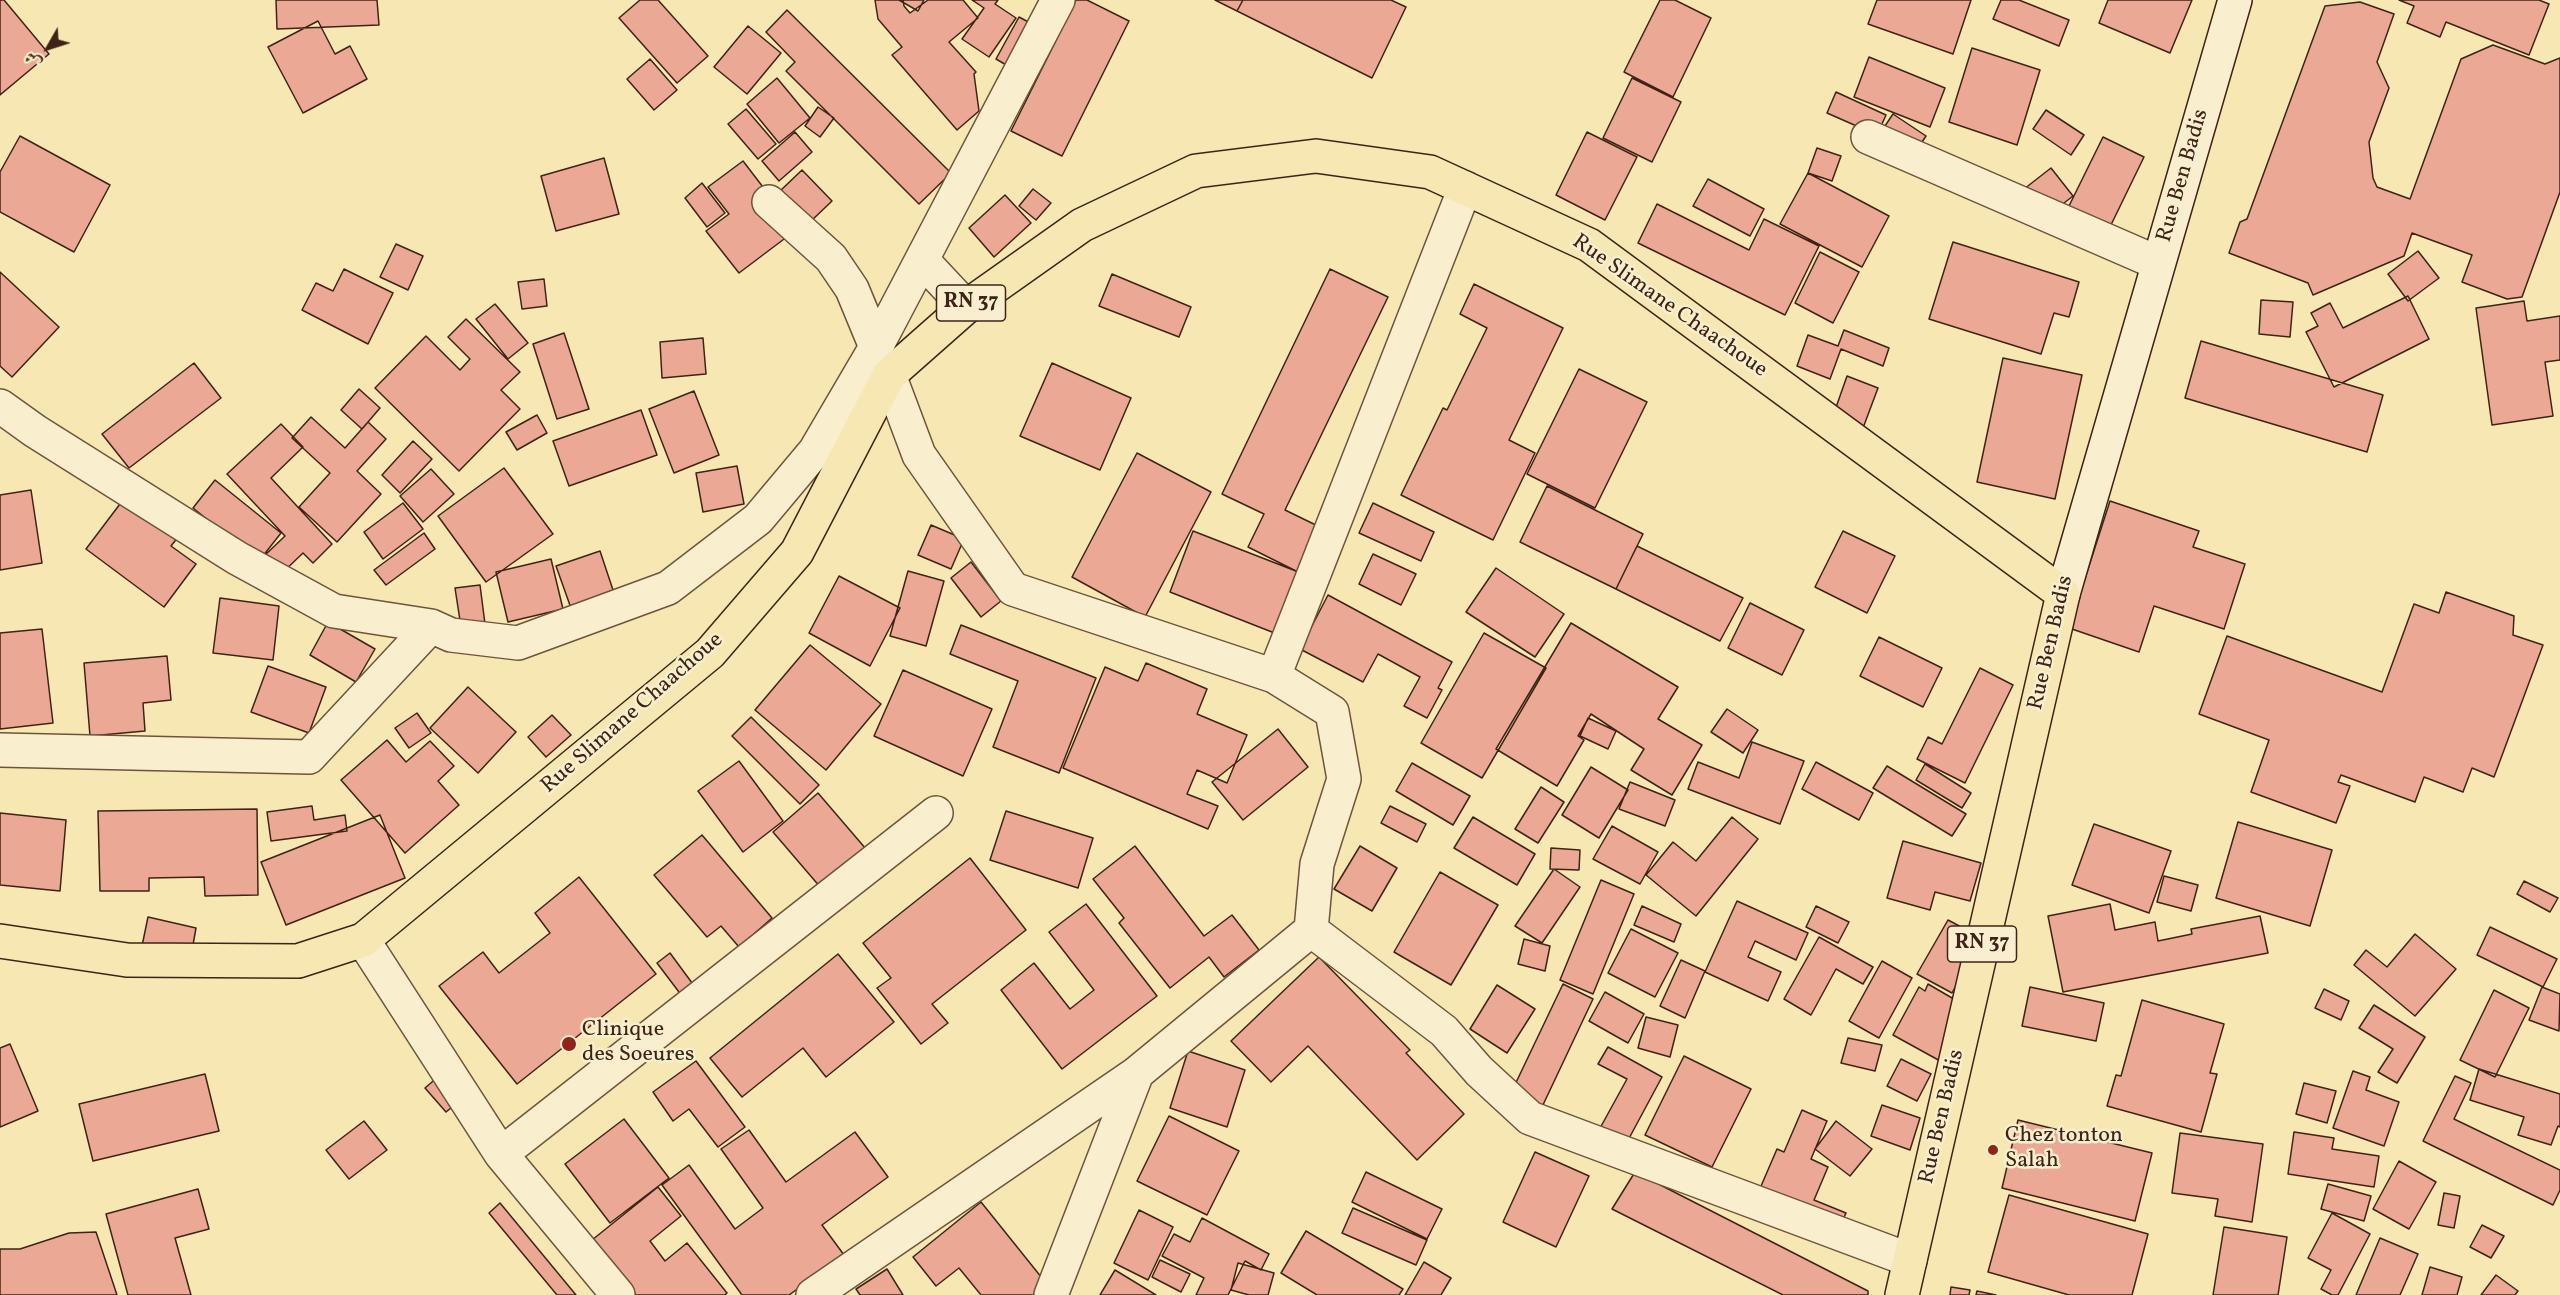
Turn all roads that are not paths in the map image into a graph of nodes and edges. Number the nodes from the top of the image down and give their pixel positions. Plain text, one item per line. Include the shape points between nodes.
1 (1058, 0) edge
2 (2235, 0) edge
3 (1868, 137) dead end
4 (1465, 188) junction
5 (769, 202) dead end
6 (923, 261) junction
7 (2158, 263) junction
8 (966, 307) junction
9 (882, 361) junction
10 (0, 406) edge
11 (0, 429) edge
12 (35, 431) junction
13 (2062, 594) junction
14 (431, 626) junction
15 (1274, 676) junction
16 (0, 750) edge
17 (936, 813) dead end
18 (1311, 930) junction
19 (363, 940) junction
20 (0, 941) edge
21 (1137, 1073) junction
22 (501, 1154) junction
23 (1910, 1260) junction
24 (618, 1295) edge
25 (813, 1295) edge
26 (1051, 1295) edge
27 (1902, 1295) edge

1 - 6 street
2 - 7 street, Rue Ben Badis
3 - 7 street
4 - 8 main road, Rue Slimane Chaachoue / RN 37 via 1430,172 1316,156 1196,171 1082,225
4 - 13 main road, Rue Slimane Chaachoue / RN 37 via 1590,245
4 - 15 street
5 - 9 street via 831,258 852,289
6 - 8 street
6 - 9 street
7 - 13 street, Rue Ben Badis
8 - 9 main road, Rue Slimane Chaachoue / RN 37
9 - 14 street via 758,519 669,588 518,643 451,635
9 - 15 street via 919,456 1012,589
9 - 19 main road, Rue Slimane Chaachoue / RN 37 via 797,552 710,653
10 - 12 street
11 - 12 street
12 - 14 street via 237,558 334,611
13 - 23 main road, Rue Ben Badis / RN 37
14 - 16 street via 309,757
15 - 18 street via 1332,712 1344,779 1317,864
17 - 22 street
18 - 21 street
18 - 23 street via 1444,1031 1479,1071 1530,1118
19 - 20 main road, Rue Slimane Chaachoue / RN 37 via 298,962 127,960
19 - 22 street
21 - 25 street
21 - 26 street
22 - 24 street
23 - 27 main road, Rue Ben Badis / RN 37

